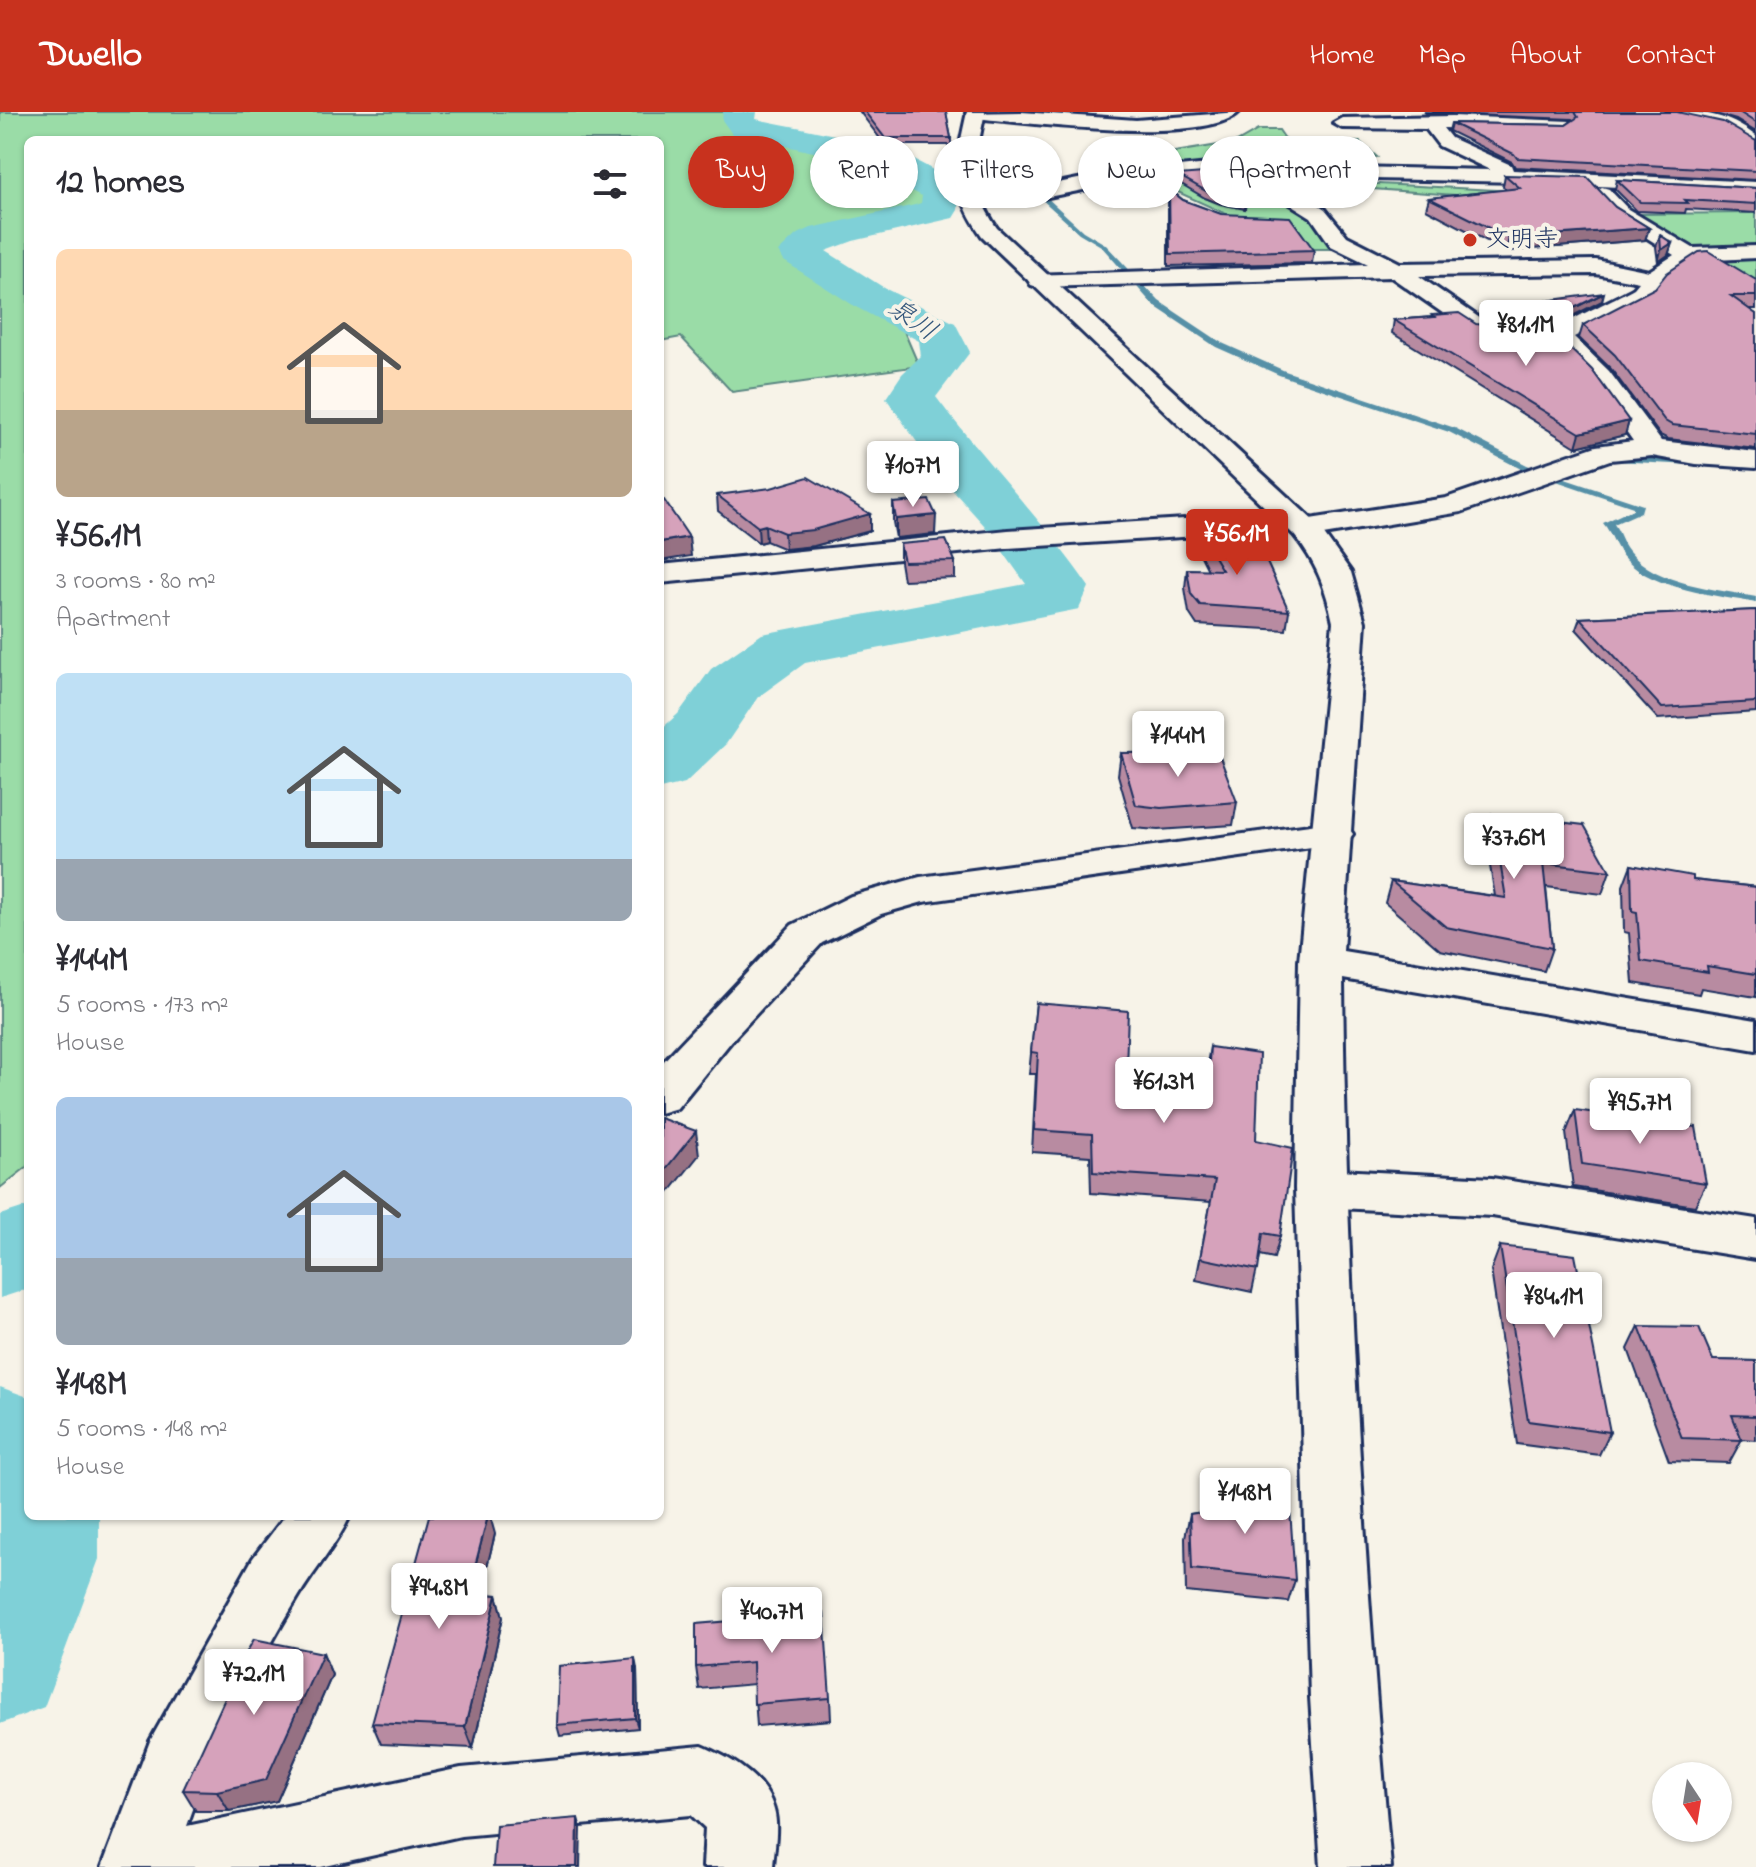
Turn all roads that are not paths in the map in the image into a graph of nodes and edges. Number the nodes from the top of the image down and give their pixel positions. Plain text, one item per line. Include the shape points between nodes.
1 (975, 112) edge
2 (1230, 112) edge
3 (1676, 112) edge
4 (1342, 123) dead end
5 (1431, 124) junction
6 (1564, 125) edge
7 (971, 136) edge
8 (1756, 145) edge
9 (1379, 174) edge
10 (1520, 176) junction
11 (1593, 182) junction
12 (1756, 188) edge
13 (973, 208) edge
14 (1310, 208) edge
15 (1286, 221) edge
16 (1325, 221) junction
17 (1289, 251) edge
18 (1756, 252) edge
19 (1689, 255) junction
20 (1384, 263) junction
21 (1727, 274) edge
22 (1653, 278) junction
23 (1039, 280) junction
24 (1490, 307) dead end
25 (1455, 309) junction
26 (1558, 335) junction
27 (1652, 448) junction
28 (1756, 460) edge
29 (1300, 525) junction
30 (664, 574) edge
31 (1333, 834) junction
32 (1321, 961) junction
33 (1756, 1035) edge
34 (664, 1091) edge
35 (1320, 1188) junction
36 (1756, 1239) edge
37 (317, 1520) edge
38 (137, 1867) edge
39 (160, 1867) edge
40 (738, 1867) edge
41 (1356, 1867) edge

1 - 2 street via 1160,126
1 - 7 street
3 - 8 street via 1728,123
4 - 5 street
5 - 6 street
5 - 10 street via 1445,142
9 - 10 street
10 - 11 street
11 - 12 street
11 - 19 street via 1621,213
13 - 23 street via 989,232
14 - 16 street
15 - 16 street
16 - 20 street via 1339,241
17 - 20 street
18 - 19 street
19 - 21 street
19 - 22 street
20 - 22 street via 1596,267
20 - 23 street
20 - 25 street
22 - 26 street via 1642,293
23 - 29 street
24 - 25 street
25 - 26 street via 1481,329
26 - 27 street via 1600,376
27 - 28 street
27 - 29 street via 1606,452 1422,513
29 - 30 street via 1047,536
29 - 31 street via 1326,551 1349,622
31 - 32 street
31 - 34 street via 920,890 866,905 807,934
32 - 33 street
32 - 35 street
35 - 36 street via 1492,1197
35 - 41 street
37 - 38 street via 275,1578 174,1765
39 - 40 street via 461,1802 702,1780 741,1813

